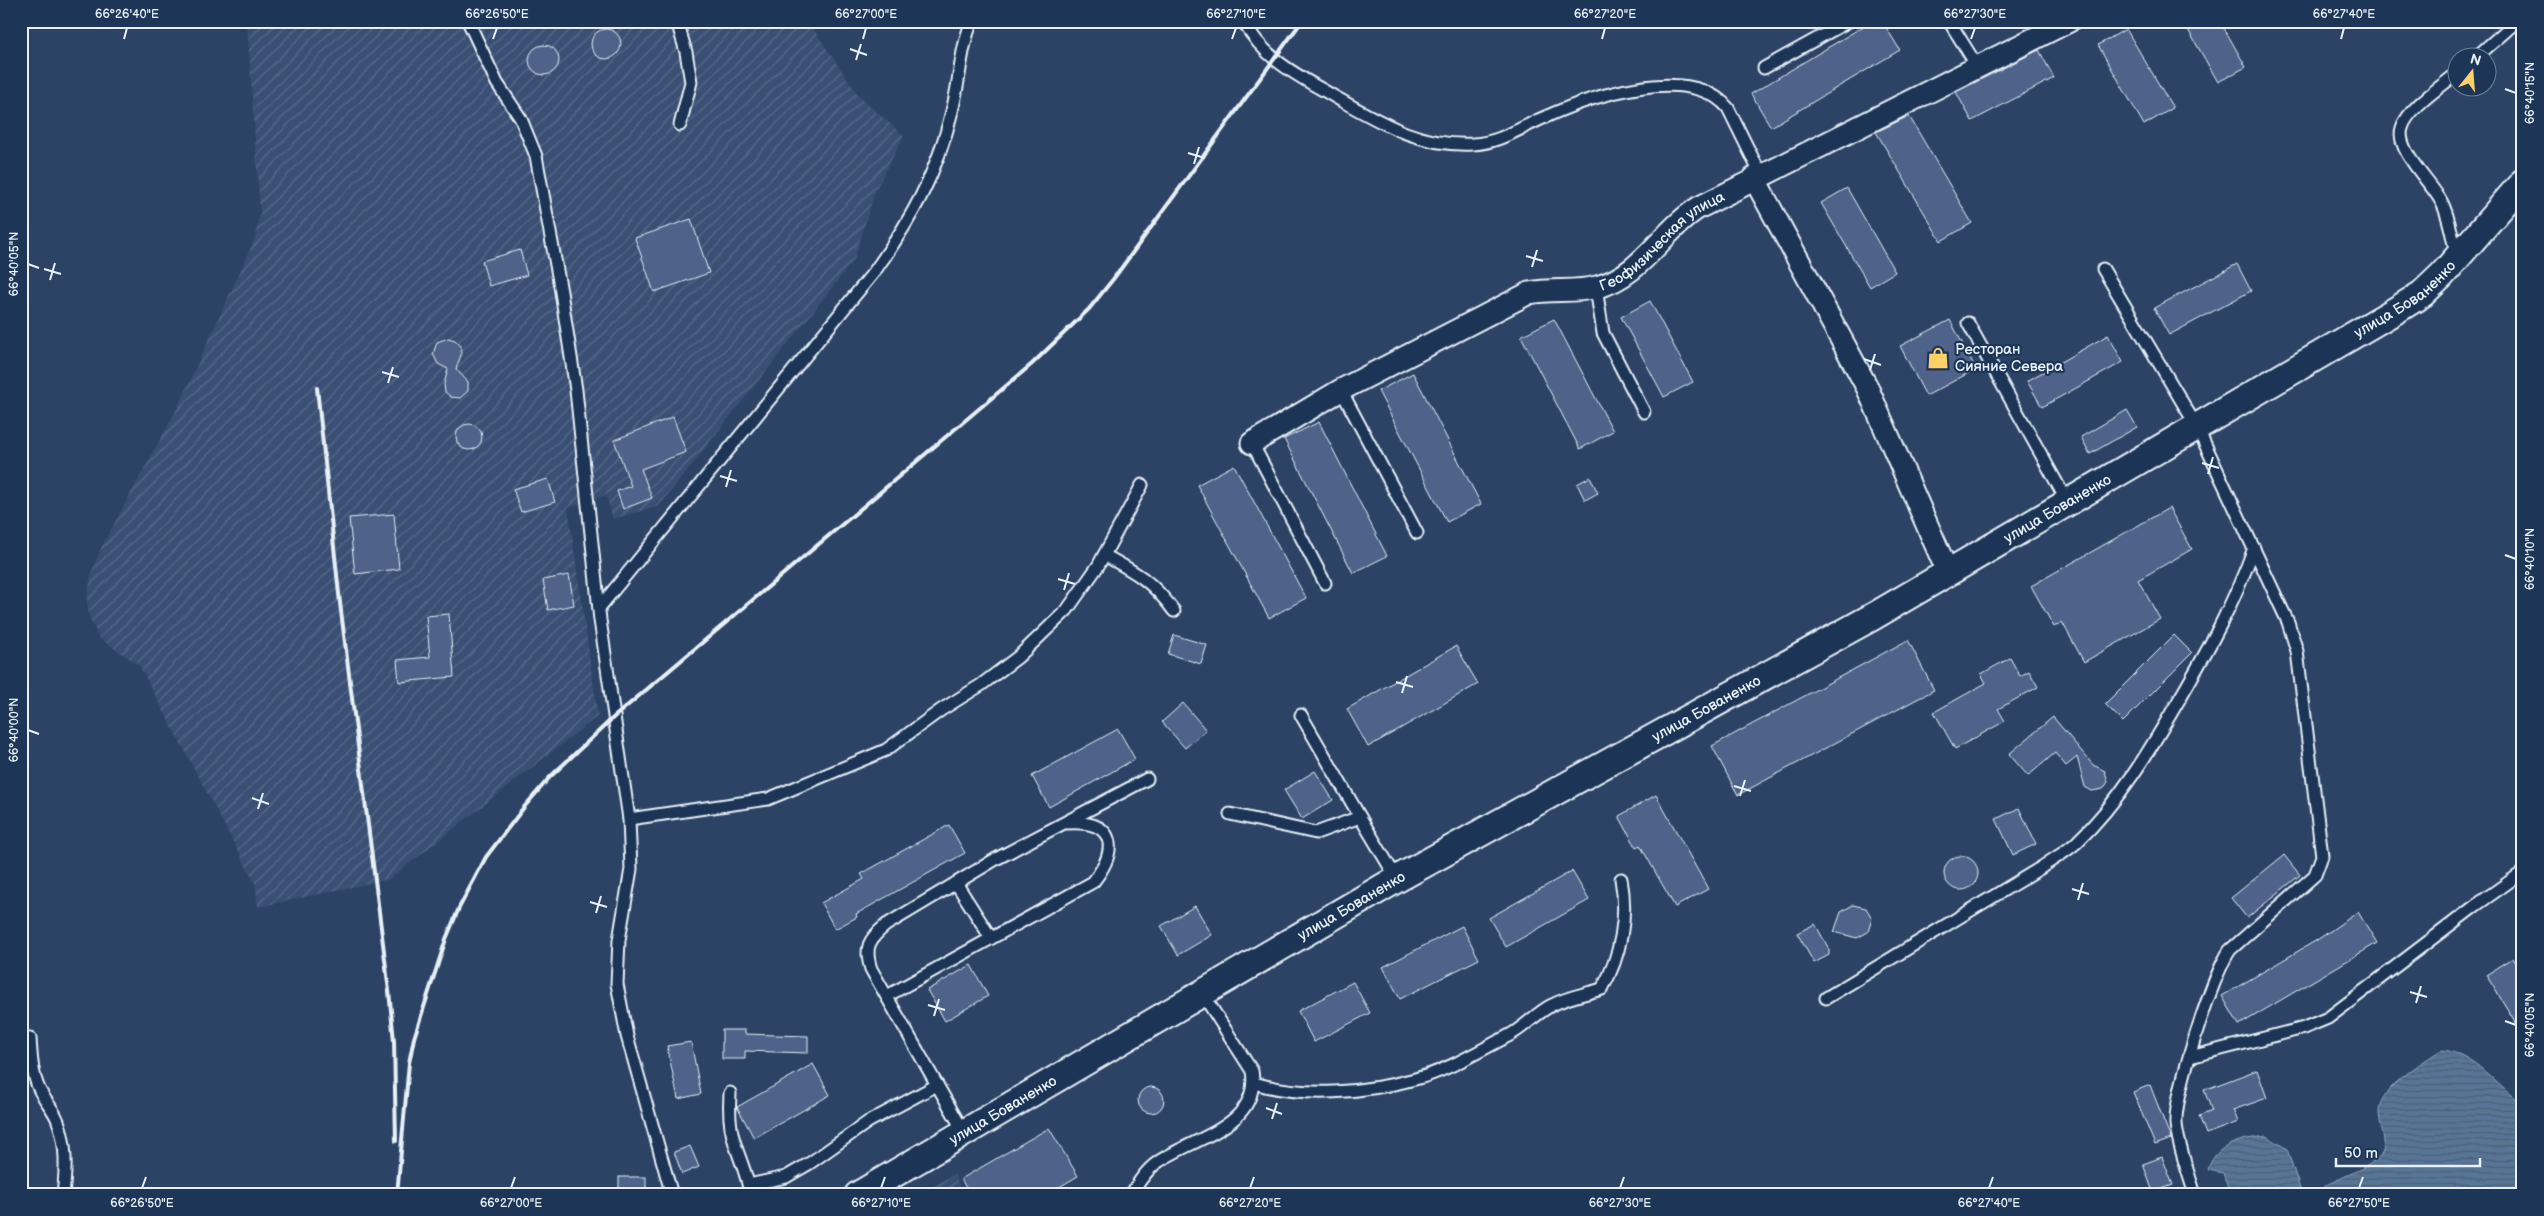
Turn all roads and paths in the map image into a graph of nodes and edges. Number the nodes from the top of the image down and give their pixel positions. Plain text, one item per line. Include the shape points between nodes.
1 (468, 21) edge
2 (677, 21) edge
3 (972, 21) edge
4 (1243, 21) edge
5 (1849, 21) edge
6 (1949, 21) edge
7 (2069, 21) edge
8 (2518, 21) edge
9 (2523, 26) edge
10 (2487, 48) edge
11 (1977, 66) junction
12 (1764, 68) dead end
13 (2446, 83) edge
14 (680, 125) dead end
15 (1757, 176) junction
16 (2523, 182) edge
17 (2458, 258) junction
18 (2104, 269) dead end
19 (1596, 288) junction
20 (1968, 322) dead end
21 (1341, 390) junction
22 (1644, 412) dead end
23 (2197, 427) junction
24 (1252, 443) joint
25 (1142, 485) dead end
26 (2068, 503) junction
27 (1418, 533) dead end
28 (2254, 548) junction
29 (1104, 555) junction
30 (1948, 573) junction
31 (1325, 583) dead end
32 (599, 608) junction
33 (1174, 611) dead end
34 (1301, 715) dead end
35 (1147, 779) dead end
36 (1230, 814) dead end
37 (1360, 817) junction
38 (629, 819) junction
39 (1063, 824) junction
40 (2523, 872) edge
41 (1397, 879) junction
42 (1621, 879) dead end
43 (956, 883) junction
44 (990, 938) junction
45 (1202, 992) junction
46 (886, 996) junction
47 (1826, 998) dead end
48 (30, 1038) dead end
49 (2190, 1057) junction
50 (1254, 1083) junction
51 (937, 1085) junction
52 (730, 1094) dead end
53 (965, 1134) junction
54 (749, 1190) edge
55 (63, 1195) edge
56 (672, 1195) edge
57 (858, 1195) edge
58 (1132, 1195) edge
59 (2195, 1195) edge

1 - 32 lane via 497,83 521,119 536,156 576,390
2 - 14 lane via 691,82
3 - 32 lane via 964,39 953,108 937,165 895,243
4 - 15 lane via 1263,50 1283,67 1395,130 1436,141 1473,144 1491,141 1526,128 1542,118 1626,89 1673,87 1710,92 1728,108
5 - 12 lane
6 - 11 lane
7 - 11 street, Геофизическая улица
8 - 9 lane
8 - 10 lane
11 - 15 street, Геофизическая улица
13 - 17 lane via 2408,116 2402,128 2402,139 2407,153 2442,202
15 - 19 street, Геофизическая улица via 1682,218 1631,272
15 - 30 street via 1867,387
16 - 17 street, улица Бованенко
17 - 23 street, улица Бованенко via 2422,294
18 - 23 lane
19 - 21 street, Геофизическая улица via 1529,293
19 - 22 lane via 1603,333
20 - 26 lane
21 - 24 street, Геофизическая улица
21 - 27 lane
23 - 26 street, улица Бованенко
23 - 28 lane
24 - 31 lane
25 - 29 lane
26 - 30 street, улица Бованенко
28 - 47 lane via 2219,632 2153,745 2123,790 2097,821 2075,844 2042,867
28 - 49 lane via 2288,622 2297,651 2322,856 2315,875 2230,950 2220,964
29 - 33 lane via 1158,589
29 - 38 lane via 1067,610 1018,657 886,750 768,799
30 - 41 street, улица Бованенко
32 - 38 lane
34 - 37 lane
35 - 39 lane
36 - 37 lane via 1316,833
37 - 41 lane
38 - 56 lane via 631,869 619,940 617,984 627,1036
39 - 43 lane
39 - 44 lane via 1079,822 1102,831 1109,840 1106,866 1092,882
40 - 49 lane via 2328,1018 2304,1028
41 - 45 street, улица Бованенко
42 - 50 lane via 1625,918 1610,976 1602,989 1550,1006 1509,1036 1416,1079 1320,1092 1296,1092
43 - 44 lane
43 - 46 lane via 886,925 869,944 867,956 871,969
44 - 46 lane
45 - 50 lane via 1245,1058
45 - 53 street, улица Бованенко
46 - 51 lane
48 - 55 lane via 34,1074 59,1123 64,1144
49 - 59 lane via 2176,1125
50 - 58 lane via 1250,1098 1233,1122 1158,1163 1144,1176
51 - 53 lane
51 - 54 lane via 868,1122 786,1177
52 - 54 lane via 729,1117 733,1138
53 - 57 street, улица Бованенко

